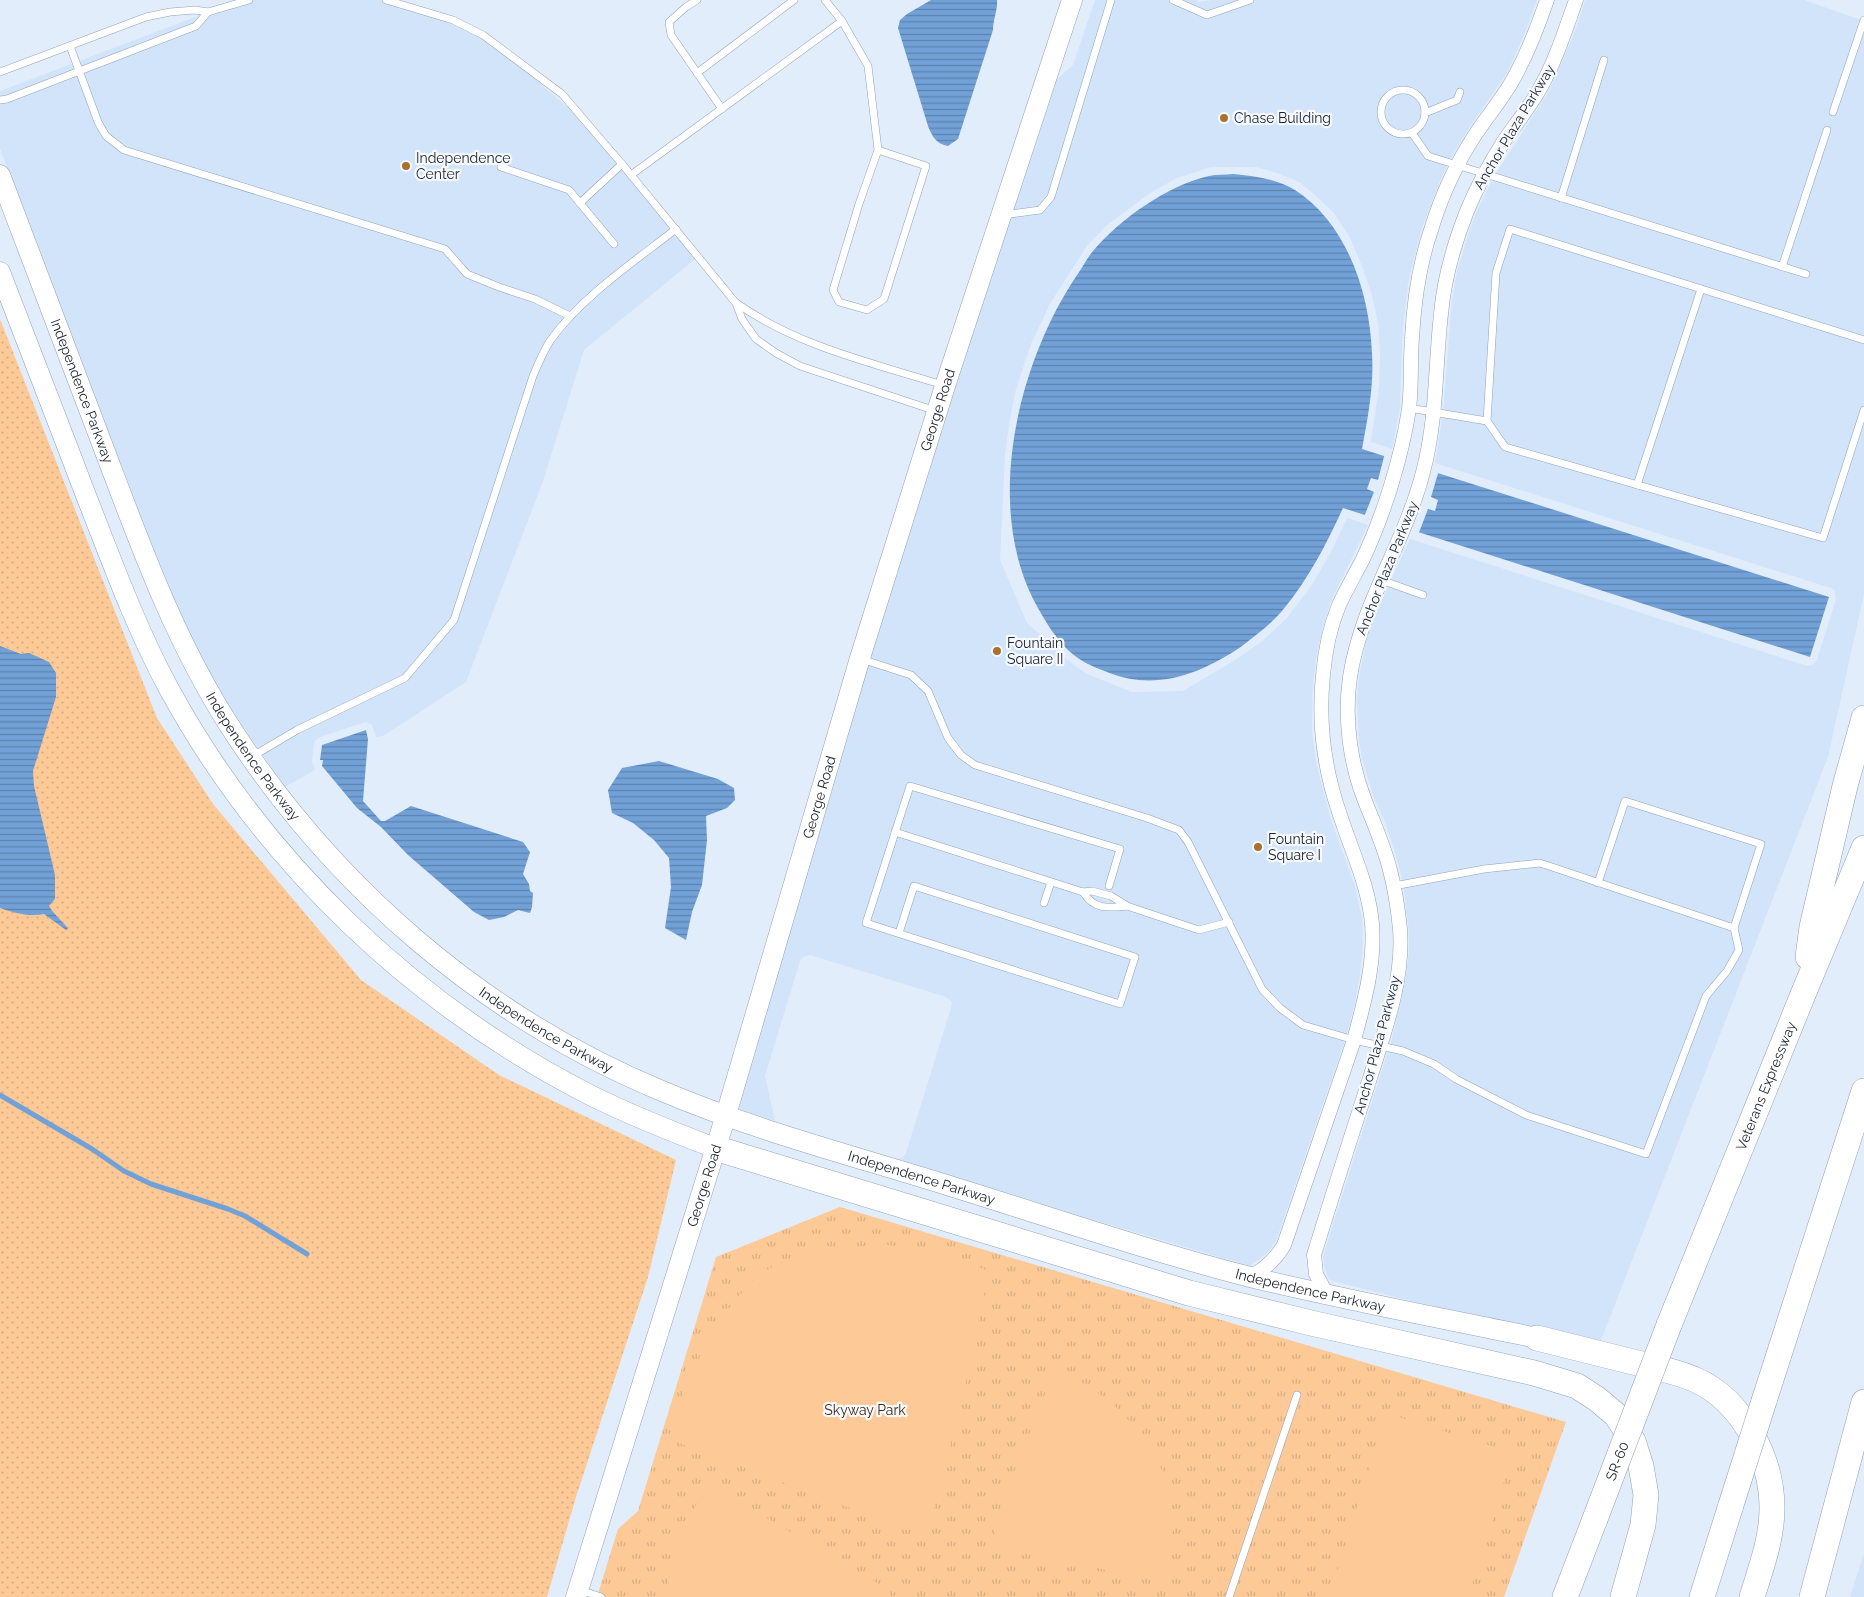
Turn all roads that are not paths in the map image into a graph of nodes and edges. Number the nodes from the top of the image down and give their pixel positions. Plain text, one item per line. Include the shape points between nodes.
1 (249, 0) edge
2 (386, 0) edge
3 (697, 0) edge
4 (794, 0) edge
5 (825, 0) edge
6 (1072, 0) edge
7 (1111, 0) edge
8 (1173, 0) edge
9 (1250, 0) edge
10 (1547, 0) edge
11 (1576, 0) edge
12 (208, 12) junction
13 (1864, 20) edge
14 (842, 21) junction
15 (70, 46) junction
16 (1604, 60) dead end
17 (80, 71) junction
18 (0, 72) edge
19 (697, 73) junction
20 (1460, 92) dead end
21 (0, 100) edge
22 (722, 109) junction
23 (1833, 112) dead end
24 (1425, 113) junction
25 (1827, 130) dead end
26 (1412, 132) junction
27 (878, 150) junction
28 (622, 164) junction
29 (1458, 165) junction
30 (501, 167) dead end
31 (1485, 173) junction
32 (0, 175) edge
33 (632, 175) junction
34 (1561, 198) junction
35 (580, 203) junction
36 (1001, 215) junction
37 (676, 229) junction
38 (614, 244) dead end
39 (1782, 267) junction
40 (0, 272) edge
41 (1806, 274) dead end
42 (1701, 288) junction
43 (735, 302) junction
44 (570, 316) junction
45 (1864, 340) edge
46 (945, 386) junction
47 (1409, 408) junction
48 (1864, 410) edge
49 (937, 411) junction
50 (1434, 412) junction
51 (1488, 421) junction
52 (1637, 485) junction
53 (1380, 580) junction
54 (1422, 595) dead end
55 (860, 658) junction
56 (1864, 718) edge
57 (251, 758) junction
58 (895, 832) junction
59 (1864, 848) edge
60 (1051, 882) junction
61 (1598, 883) junction
62 (1109, 886) dead end
63 (1394, 886) junction
64 (1083, 892) junction
65 (1044, 903) dead end
66 (1127, 906) junction
67 (1229, 922) junction
68 (1734, 928) junction
69 (899, 933) junction
70 (1804, 992) junction
71 (1354, 1040) junction
72 (1380, 1045) junction
73 (1864, 1091) edge
74 (726, 1115) junction
75 (716, 1148) junction
76 (1250, 1277) junction
77 (1327, 1295) junction
78 (1669, 1325) joint
79 (1537, 1338) joint
80 (1298, 1395) dead end
81 (1864, 1402) edge
82 (577, 1593) edge
83 (601, 1597) edge
84 (1229, 1597) edge
85 (1565, 1597) edge
86 (1623, 1597) edge
87 (1702, 1597) edge
88 (1752, 1597) edge
89 (1812, 1597) edge

1 - 12 lane
2 - 28 lane via 453,20 483,36 562,94
3 - 19 lane via 669,22 671,35
4 - 19 lane
5 - 14 lane
6 - 36 main road, George Road
7 - 36 lane via 1051,197 1040,210
8 - 9 lane via 1207,15
10 - 29 street, Anchor Plaza Parkway via 1514,78
11 - 31 street, Anchor Plaza Parkway via 1541,87
12 - 15 lane via 170,12 146,17
12 - 17 lane via 196,26
13 - 23 lane
14 - 22 lane
14 - 27 lane via 868,66
15 - 17 lane
15 - 18 lane
16 - 34 lane
17 - 21 lane
17 - 44 lane via 98,122 106,136 124,150 445,249 468,274
19 - 22 lane
20 - 24 lane via 1457,100
22 - 33 lane
24 - 26 lane via 1423,122
24 - 26 lane via 1424,102 1409,90 1396,91 1384,99 1380,110 1388,129 1398,134
25 - 39 lane
26 - 29 lane via 1428,156
27 - 27 lane via 926,166 884,300 867,310 839,302 833,290
28 - 33 lane
28 - 35 lane
29 - 31 lane
29 - 47 street, Anchor Plaza Parkway via 1430,230 1419,275
30 - 35 lane via 569,190
31 - 34 lane
31 - 50 street, Anchor Plaza Parkway via 1462,223 1445,284
32 - 57 main road, Independence Parkway via 156,583 202,680
33 - 37 lane
34 - 39 lane
35 - 38 lane
36 - 46 main road, George Road
37 - 43 lane
37 - 44 lane
39 - 41 lane
40 - 75 main road via 147,645 199,740 273,842 335,911 404,973 465,1020 591,1095
42 - 45 lane
42 - 51 lane via 1510,228 1496,273
42 - 52 lane
43 - 46 lane via 758,319 786,333
43 - 49 lane via 756,339 800,366
44 - 57 lane via 549,343 534,376 454,620 405,678 297,730
46 - 49 main road, George Road
47 - 50 lane
47 - 71 street, Anchor Plaza Parkway via 1388,497 1372,539 1338,607 1324,664 1321,696 1325,760 1364,883 1371,916 1369,975
48 - 52 lane via 1823,538
49 - 55 main road, George Road
50 - 51 lane
50 - 53 street, Anchor Plaza Parkway via 1416,499
51 - 52 lane via 1505,447
53 - 54 lane
53 - 63 street, Anchor Plaza Parkway via 1354,653 1348,722 1358,782
55 - 67 lane via 912,675 928,691 948,738 961,755 975,765 1179,830
55 - 74 main road, George Road
56 - 70 highway via 1812,927
57 - 74 main road, Independence Parkway via 297,819 342,870 390,917 458,974 526,1021 580,1052 665,1093
58 - 60 lane
58 - 62 lane via 910,786 1120,849
58 - 69 lane via 866,923
59 - 70 highway, Veterans Expressway
60 - 64 lane
60 - 65 lane
61 - 63 lane via 1540,864
61 - 68 lane
61 - 68 lane via 1625,801 1761,844
63 - 72 street, Anchor Plaza Parkway via 1400,952
64 - 66 lane via 1111,896
64 - 66 lane via 1089,902 1108,908
66 - 67 lane via 1200,930
67 - 71 lane via 1262,989 1280,1008 1303,1025
68 - 72 lane via 1739,950 1706,996 1646,1154 1526,1115 1434,1064
69 - 69 lane via 1120,1004 1134,957 914,886
70 - 78 highway, Veterans Expressway
71 - 72 lane
71 - 76 street, Anchor Plaza Parkway via 1284,1245 1270,1263
72 - 77 street, Anchor Plaza Parkway via 1314,1255 1316,1274
73 - 87 highway, bridge
74 - 75 main road, George Road
74 - 76 main road, Independence Parkway
75 - 82 main road, George Road
75 - 86 highway via 1189,1293 1552,1377 1577,1386 1616,1415 1633,1441 1641,1466 1646,1496 1643,1524
76 - 77 main road, Independence Parkway
77 - 79 main road, Independence Parkway
78 - 85 highway, SR-60 / SR-60, bridge
79 - 88 highway via 1682,1374 1710,1388 1739,1415 1764,1464 1772,1508 1766,1550
80 - 84 lane
81 - 89 highway
82 - 83 lane

